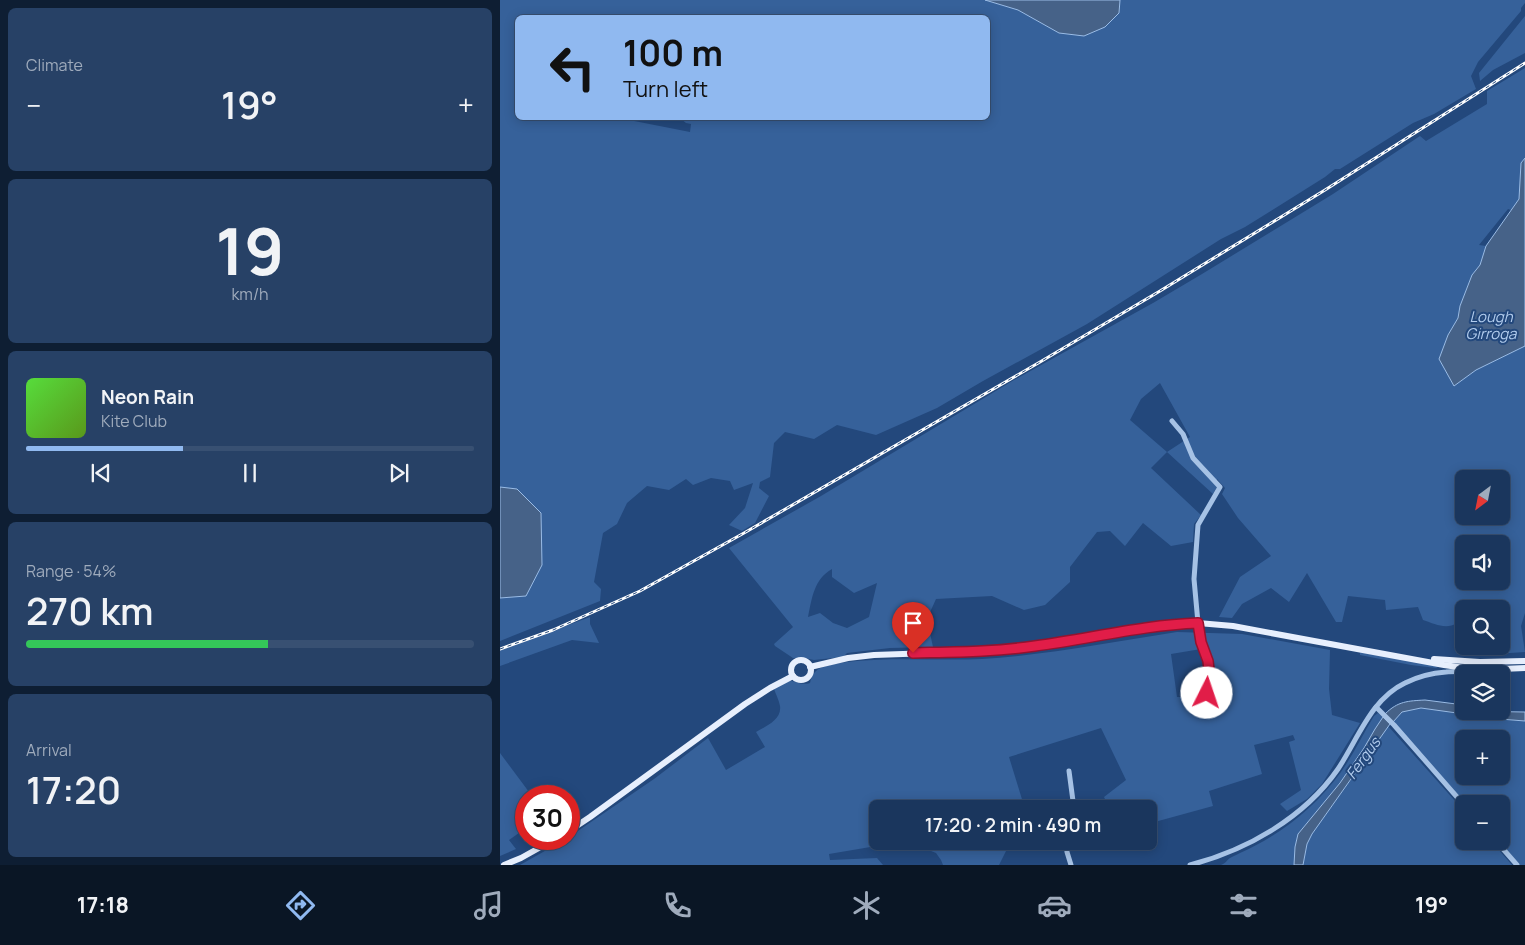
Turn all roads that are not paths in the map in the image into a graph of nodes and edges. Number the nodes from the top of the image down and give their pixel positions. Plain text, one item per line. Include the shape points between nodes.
1 (1172, 420) dead end
2 (1198, 623) junction
3 (1525, 661) edge
4 (1444, 666) junction
5 (810, 667) junction
6 (1525, 668) edge
7 (793, 676) junction
8 (1376, 707) junction
9 (1204, 708) dead end
10 (1069, 771) dead end
11 (1455, 795) edge
12 (1074, 800) edge
13 (580, 824) edge
14 (535, 850) edge
15 (1067, 850) edge
16 (1504, 850) edge
17 (504, 865) edge
18 (1071, 865) edge
19 (1190, 865) edge
20 (1517, 865) edge

1 - 2 street via 1183,434 1193,458 1220,487 1198,525 1194,579
2 - 4 main road via 1233,626
2 - 5 main road via 1162,625 990,651 874,655
2 - 9 street via 1210,678
3 - 4 main road
4 - 6 main road via 1478,670
4 - 8 street via 1404,683
5 - 7 main road via 810,674 804,679
5 - 7 main road via 804,660 797,661 791,669
7 - 13 main road via 745,704
8 - 11 street
8 - 19 street via 1328,782 1293,815 1264,836 1236,850
10 - 12 street
14 - 17 main road
15 - 18 street
16 - 20 street

